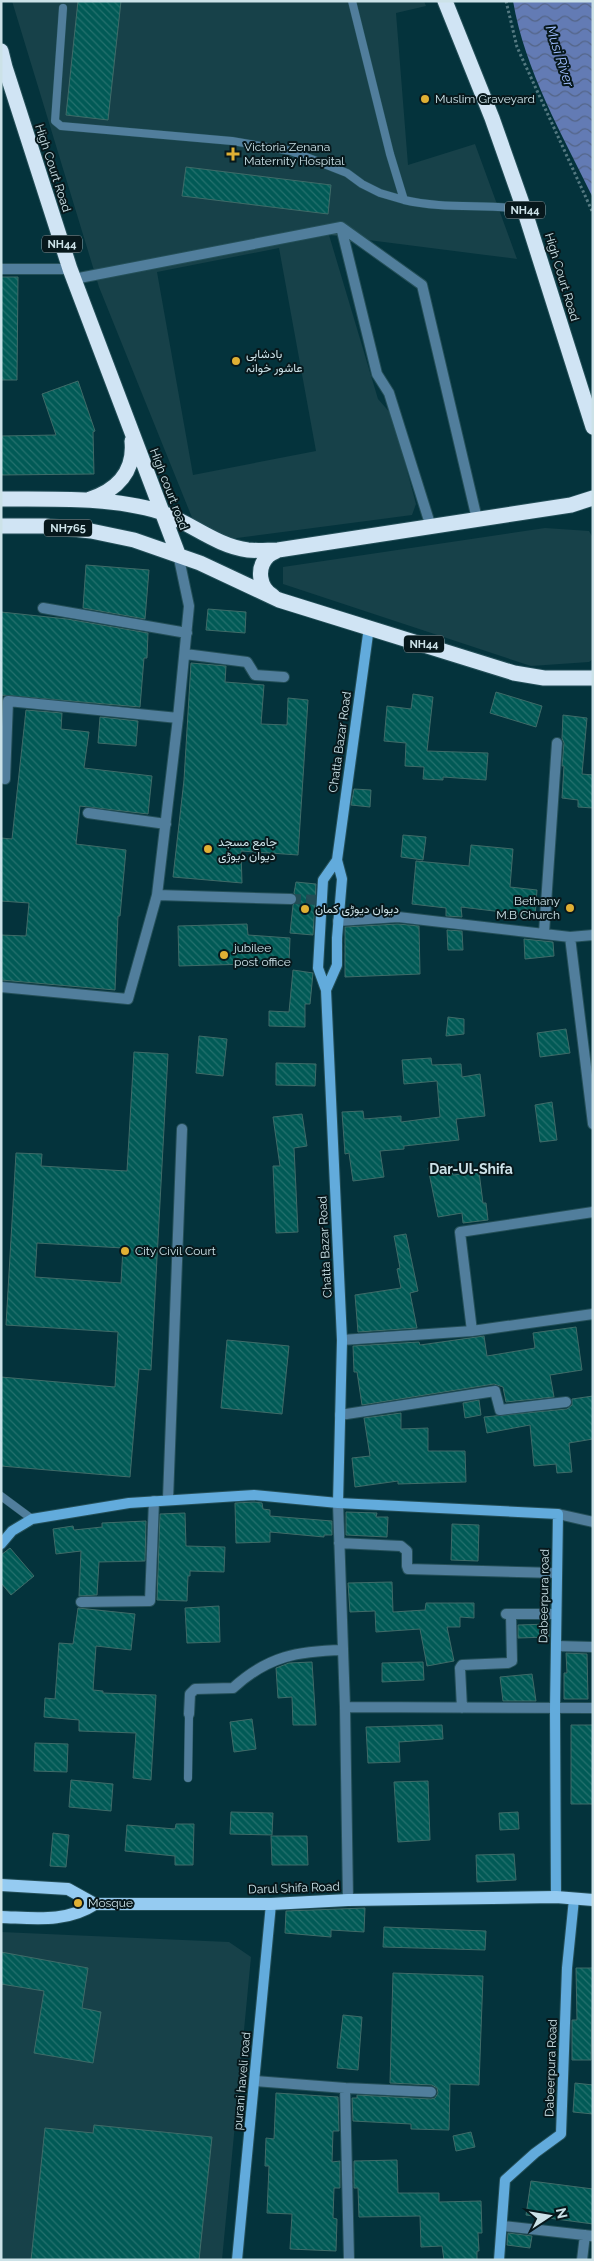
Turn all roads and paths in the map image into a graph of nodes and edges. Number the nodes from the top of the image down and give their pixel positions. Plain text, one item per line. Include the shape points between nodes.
1 (352, 1) edge
2 (446, 1) edge
3 (506, 1) edge
4 (63, 8) dead end
5 (1, 51) edge
6 (3, 68) edge
7 (404, 200) junction
8 (524, 209) junction
9 (593, 213) edge
10 (341, 227) junction
11 (1, 269) edge
12 (72, 274) junction
13 (592, 425) edge
14 (132, 434) junction
15 (1, 499) edge
16 (73, 499) junction
17 (592, 499) edge
18 (161, 512) junction
19 (477, 519) junction
20 (1, 526) edge
21 (430, 527) junction
22 (278, 550) junction
23 (178, 554) junction
24 (280, 600) junction
25 (43, 608) dead end
26 (370, 627) junction
27 (186, 634) junction
28 (185, 654) junction
29 (284, 677) dead end
30 (593, 678) edge
31 (178, 718) junction
32 (557, 743) dead end
33 (5, 779) dead end
34 (88, 813) dead end
35 (166, 824) junction
36 (337, 860) junction
37 (157, 894) junction
38 (291, 899) tunnel mouth
39 (338, 921) junction
40 (544, 934) junction
41 (593, 935) edge
42 (570, 937) junction
43 (1, 987) edge
44 (326, 990) junction
45 (593, 1124) edge
46 (182, 1129) dead end
47 (593, 1212) edge
48 (593, 1314) edge
49 (472, 1331) junction
50 (342, 1340) junction
51 (566, 1402) dead end
52 (340, 1414) junction
53 (1, 1496) edge
54 (168, 1500) junction
55 (154, 1501) junction
56 (338, 1503) junction
57 (558, 1514) junction
58 (32, 1518) junction
59 (593, 1522) edge
60 (339, 1543) junction
61 (1, 1544) edge
62 (556, 1573) junction
63 (81, 1602) dead end
64 (556, 1614) junction
65 (556, 1646) junction
66 (593, 1647) edge
67 (343, 1650) junction
68 (345, 1707) junction
69 (462, 1708) junction
70 (593, 1708) edge
71 (555, 1709) junction
72 (189, 1714) joint
73 (188, 1778) dead end
74 (1, 1885) edge
75 (556, 1897) junction
76 (348, 1900) junction
77 (593, 1900) edge
78 (95, 1904) junction
79 (271, 1904) junction
80 (1, 1917) edge
81 (255, 2081) junction
82 (345, 2088) junction
83 (431, 2092) dead end
84 (503, 2226) junction
85 (589, 2236) edge
86 (237, 2260) edge
87 (349, 2260) edge
88 (499, 2260) edge
89 (582, 2260) edge

1 - 7 lane
2 - 8 highway, High Court Road / NH44
3 - 9 path via 517,47
4 - 7 lane via 55,120 61,126 292,151 347,173 380,193
5 - 6 highway, High Court Road / NH44
6 - 12 highway, High Court Road / NH44
7 - 8 lane via 432,205
8 - 13 highway, High Court Road / NH44
10 - 12 street
10 - 19 street via 422,285
10 - 21 street via 377,374 389,393
11 - 12 street
12 - 14 highway, High Court Road / NH44
14 - 16 highway via 133,452 120,483 90,499
14 - 18 highway, High court road / NH44
15 - 16 highway, NH765
16 - 18 highway, NH765
17 - 19 highway
18 - 22 highway via 229,545 248,550
18 - 23 highway, High court road / NH44
19 - 21 highway
20 - 23 highway, NH765 via 82,530 134,540
21 - 22 highway
22 - 24 highway via 267,557 261,568 261,582 268,593
23 - 24 highway, NH44
23 - 27 street via 189,606
24 - 26 highway, NH44
25 - 27 street
26 - 30 highway, NH44 via 514,673 544,678
26 - 36 street, Chatta Bazar Road
27 - 28 street
28 - 29 street via 247,662 255,675
28 - 31 street
31 - 33 street via 8,700
31 - 35 street
32 - 40 street
34 - 35 street
35 - 37 street
36 - 39 street, Chatta Bazar Road via 342,879
36 - 44 street, Chatta Bazar Road via 324,880 318,968
37 - 38 street
37 - 43 street via 128,999
39 - 40 street via 398,917
39 - 44 street, Chatta Bazar Road via 337,965
40 - 42 street
41 - 42 street
42 - 45 street
44 - 50 street, Chatta Bazar Road
46 - 54 street
47 - 49 street via 460,1232
48 - 49 street
49 - 50 street
50 - 52 street, Chatta Bazar Road
51 - 52 street via 500,1410 495,1391
52 - 56 street, Chatta Bazar Road
53 - 58 lane
54 - 55 street
54 - 56 street via 254,1494
55 - 58 street
55 - 63 street via 150,1601
56 - 57 street
56 - 60 street
57 - 59 street
57 - 62 street, Dabeerpura road
58 - 61 street via 12,1531
60 - 62 street via 401,1546 407,1552 408,1569
60 - 67 street
62 - 64 street, Dabeerpura road
64 - 65 street, Dabeerpura road
64 - 69 street via 509,1615 512,1661 462,1665
65 - 66 street
65 - 71 street, Dabeerpura road
67 - 68 street
67 - 72 street via 298,1652 265,1664 233,1688 196,1689 190,1694
68 - 69 street
68 - 76 street
69 - 71 street
70 - 71 street
71 - 75 street, Dabeerpura road
72 - 73 lane
74 - 78 main road via 68,1888
75 - 76 main road, Darul Shifa Road
75 - 77 main road, Darul Shifa Road
75 - 84 street, Dabeerpura Road via 574,1899 567,1968 561,2134 505,2180
76 - 79 main road, Darul Shifa Road
78 - 79 main road, Darul Shifa Road
78 - 80 main road via 64,1918
79 - 81 street, purani haveli road
81 - 82 street
81 - 86 street, purani haveli road
82 - 83 street
82 - 87 street
84 - 85 street
84 - 88 street, Dabeerpura Road
85 - 89 street

